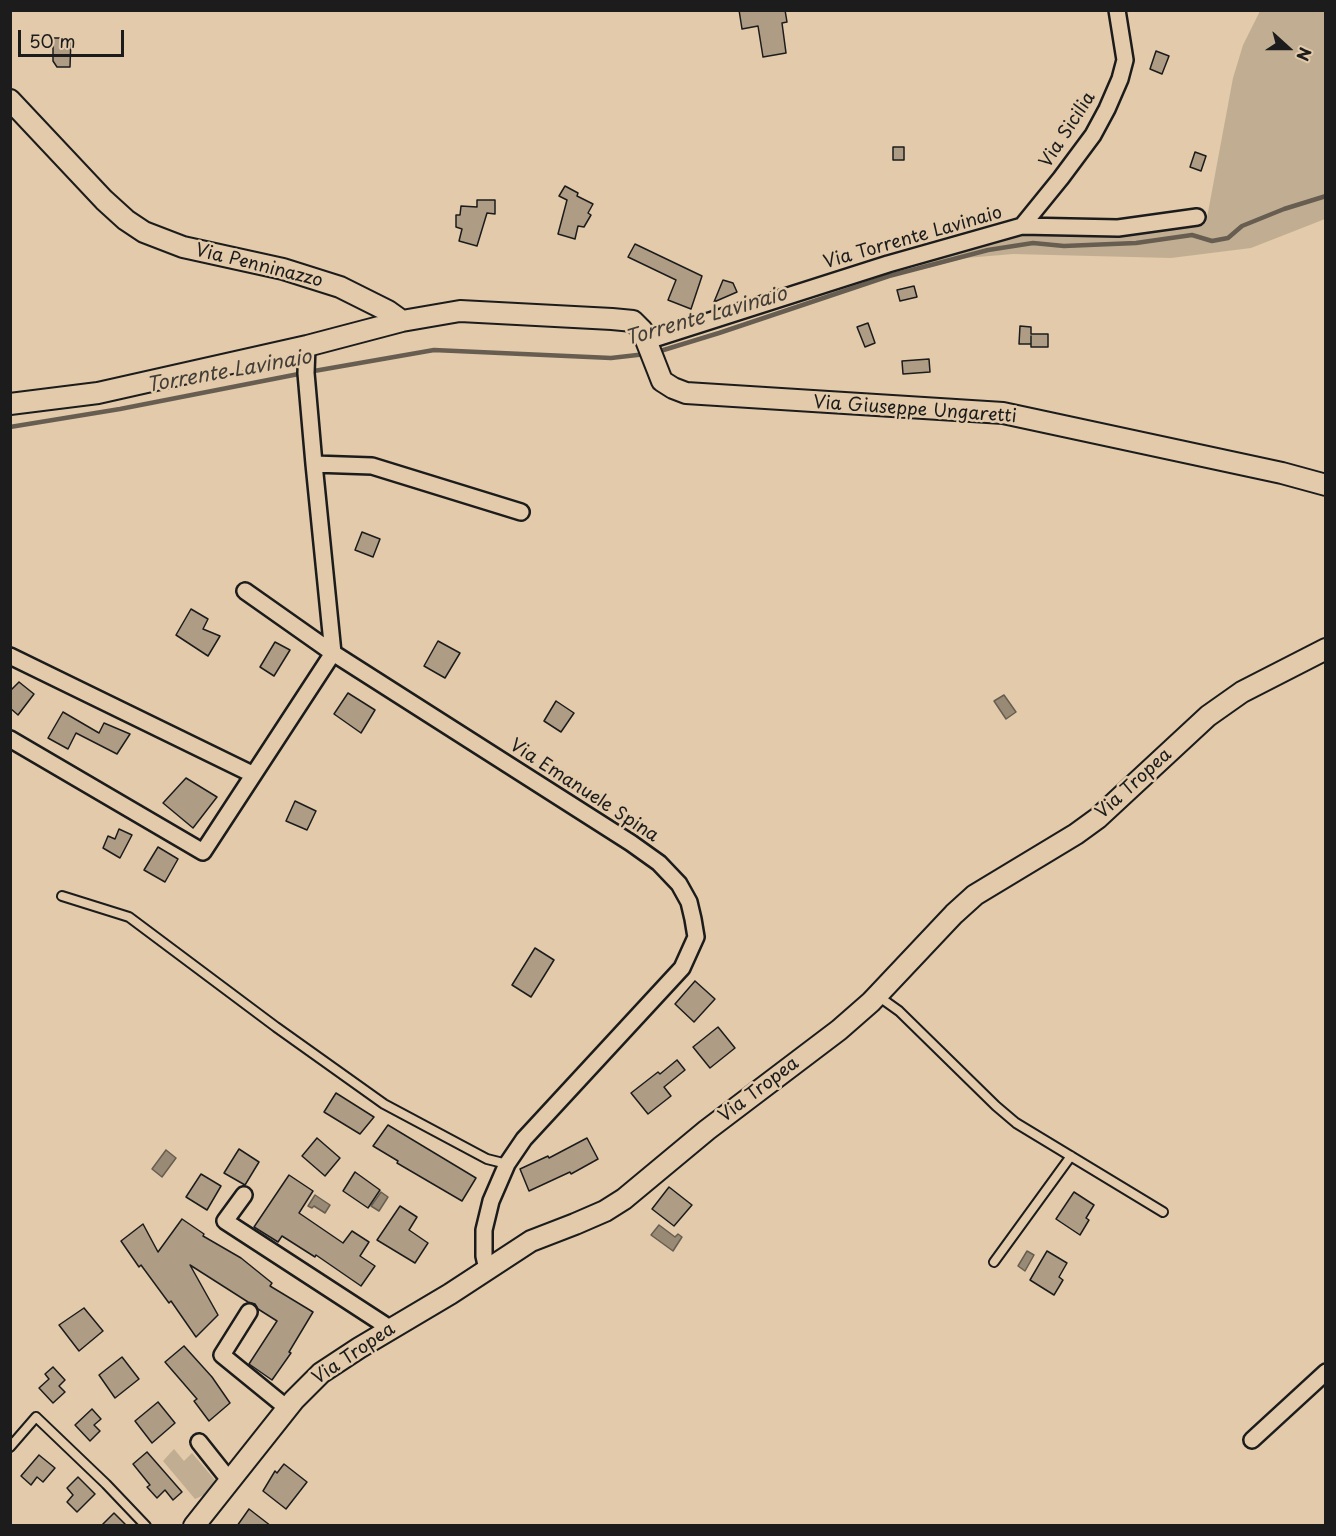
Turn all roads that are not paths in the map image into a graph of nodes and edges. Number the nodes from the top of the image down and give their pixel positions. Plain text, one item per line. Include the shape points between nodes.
1 (1117, 10) edge
2 (10, 100) edge
3 (1197, 217) dead end
4 (1022, 226) junction
5 (402, 321) junction
6 (648, 343) junction
7 (308, 346) junction
8 (10, 404) edge
9 (314, 464) junction
10 (1326, 485) edge
11 (521, 512) dead end
12 (246, 591) dead end
13 (1326, 649) edge
14 (333, 653) junction
15 (10, 656) edge
16 (10, 739) edge
17 (252, 774) junction
18 (62, 896) dead end
19 (877, 996) junction
20 (1071, 1156) junction
21 (507, 1164) junction
22 (244, 1196) dead end
23 (1163, 1212) dead end
24 (994, 1262) dead end
25 (487, 1269) junction
26 (249, 1312) dead end
27 (391, 1329) junction
28 (1326, 1372) edge
29 (287, 1408) junction
30 (1252, 1440) dead end
31 (199, 1442) dead end
32 (10, 1447) edge
33 (230, 1481) junction
34 (146, 1526) edge
35 (194, 1526) edge

1 - 4 street, Via Sicilia via 1125,60 1107,109 1068,169
2 - 5 street, Via Penninazzo via 104,200 144,232 183,247 283,269 330,284
3 - 4 street, Via Torrente Lavinaio via 1119,228
4 - 6 street, Via Torrente Lavinaio via 888,264
5 - 6 street via 459,311 612,319 633,321
5 - 7 street
6 - 10 street, Via Giuseppe Ungaretti via 662,381 686,393 1003,413
7 - 8 street via 98,393
7 - 9 street via 306,373
9 - 11 street via 372,466
9 - 14 street
12 - 14 street, Via Emanuele Spina
13 - 19 street, Via Tropea via 1242,692 1208,717 1098,818 975,895
14 - 17 street
14 - 21 street, Via Emanuele Spina via 631,843 679,884 689,902 696,937 682,968 524,1139
15 - 17 street
16 - 17 street via 203,852
18 - 21 lane via 129,917 384,1104 487,1159
19 - 20 lane via 899,1011 1009,1118
19 - 25 street, Via Tropea via 624,1199 531,1241
20 - 23 lane
20 - 24 lane
21 - 25 street, Via Emanuele Spina via 490,1201 484,1230
22 - 27 street via 225,1221
25 - 27 street, Via Tropea
26 - 29 street via 222,1355
27 - 29 street, Via Tropea via 321,1373
28 - 30 street
29 - 33 street, Via Tropea
31 - 33 street
32 - 34 lane via 36,1417
33 - 35 street, Via Tropea

